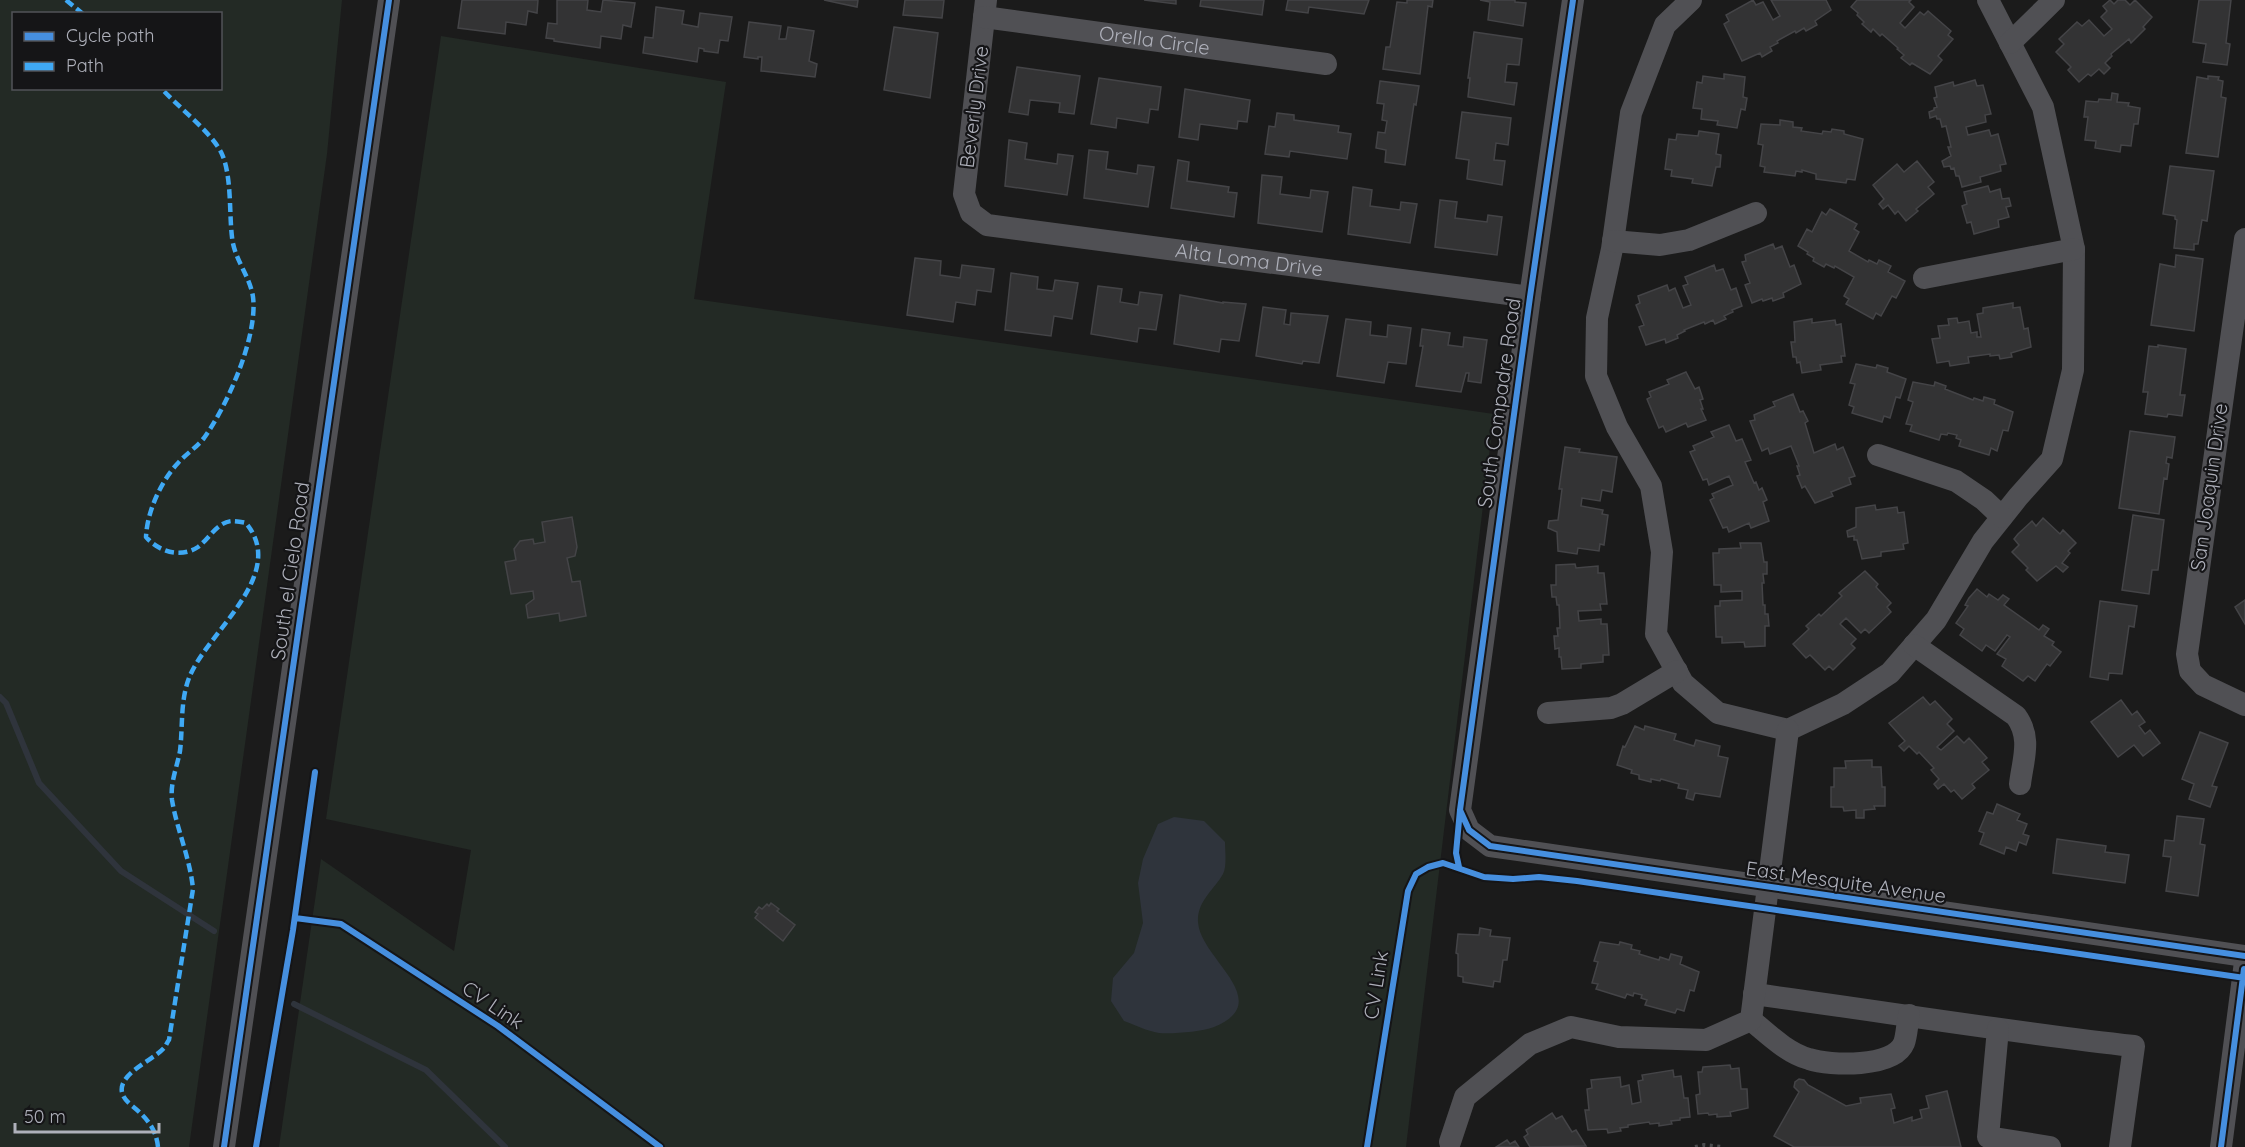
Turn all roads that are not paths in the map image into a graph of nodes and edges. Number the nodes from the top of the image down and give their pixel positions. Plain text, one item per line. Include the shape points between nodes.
1 (389, 0) edge
2 (1573, 0) edge
3 (1691, 0) edge
4 (1988, 0) edge
5 (2054, 0) edge
6 (985, 8) edge
7 (2010, 43) junction
8 (1326, 64) dead end
9 (971, 213) joint
10 (1756, 213) dead end
11 (2245, 239) edge
12 (1613, 242) junction
13 (2074, 249) junction
14 (1924, 278) dead end
15 (1530, 297) junction
16 (1878, 455) dead end
17 (2002, 517) junction
18 (1914, 645) junction
19 (1677, 671) junction
20 (2245, 705) edge
21 (1548, 713) dead end
22 (1788, 730) junction
23 (2020, 784) dead end
24 (1460, 810) joint
25 (1768, 887) junction
26 (2245, 956) edge
27 (2245, 962) edge
28 (1755, 994) junction
29 (1909, 1015) junction
30 (1751, 1020) junction
31 (1998, 1029) junction
32 (1450, 1142) dead end
33 (224, 1147) edge
34 (2050, 1147) edge
35 (2120, 1147) edge
36 (2221, 1147) edge

1 - 33 street, South el Cielo Road
2 - 15 street, South Compadre Road
3 - 12 street via 1665,25 1631,113
4 - 7 street
5 - 7 street
6 - 8 street, Orella Circle
6 - 9 street, Beverly Drive via 964,194
7 - 13 street via 2043,107
9 - 15 street, Alta Loma Drive via 987,225
10 - 12 street via 1689,240 1660,245
11 - 20 street, San Joaquin Drive via 2187,654 2190,671 2203,685
12 - 19 street via 1597,318 1596,376 1617,427 1651,486 1662,552 1656,634
13 - 14 street
13 - 17 street via 2073,370 2052,459
15 - 24 street, South Compadre Road
16 - 17 street via 1956,481
17 - 18 street via 1983,541 1936,620
18 - 22 street via 1890,673 1843,704
18 - 23 street via 2016,716 2026,738
19 - 21 street via 1611,708
19 - 22 street via 1683,683 1719,713
22 - 25 street
24 - 25 street, East Mesquite Avenue via 1469,830 1490,846
25 - 26 street, East Mesquite Avenue
25 - 28 street
27 - 36 street
28 - 29 street
28 - 30 street
29 - 30 street via 1904,1044 1893,1056 1861,1065 1809,1059 1781,1044
29 - 31 street
30 - 32 street via 1706,1040 1619,1037 1571,1027 1530,1044 1465,1097
31 - 34 street via 1988,1137
31 - 35 street via 2134,1046

